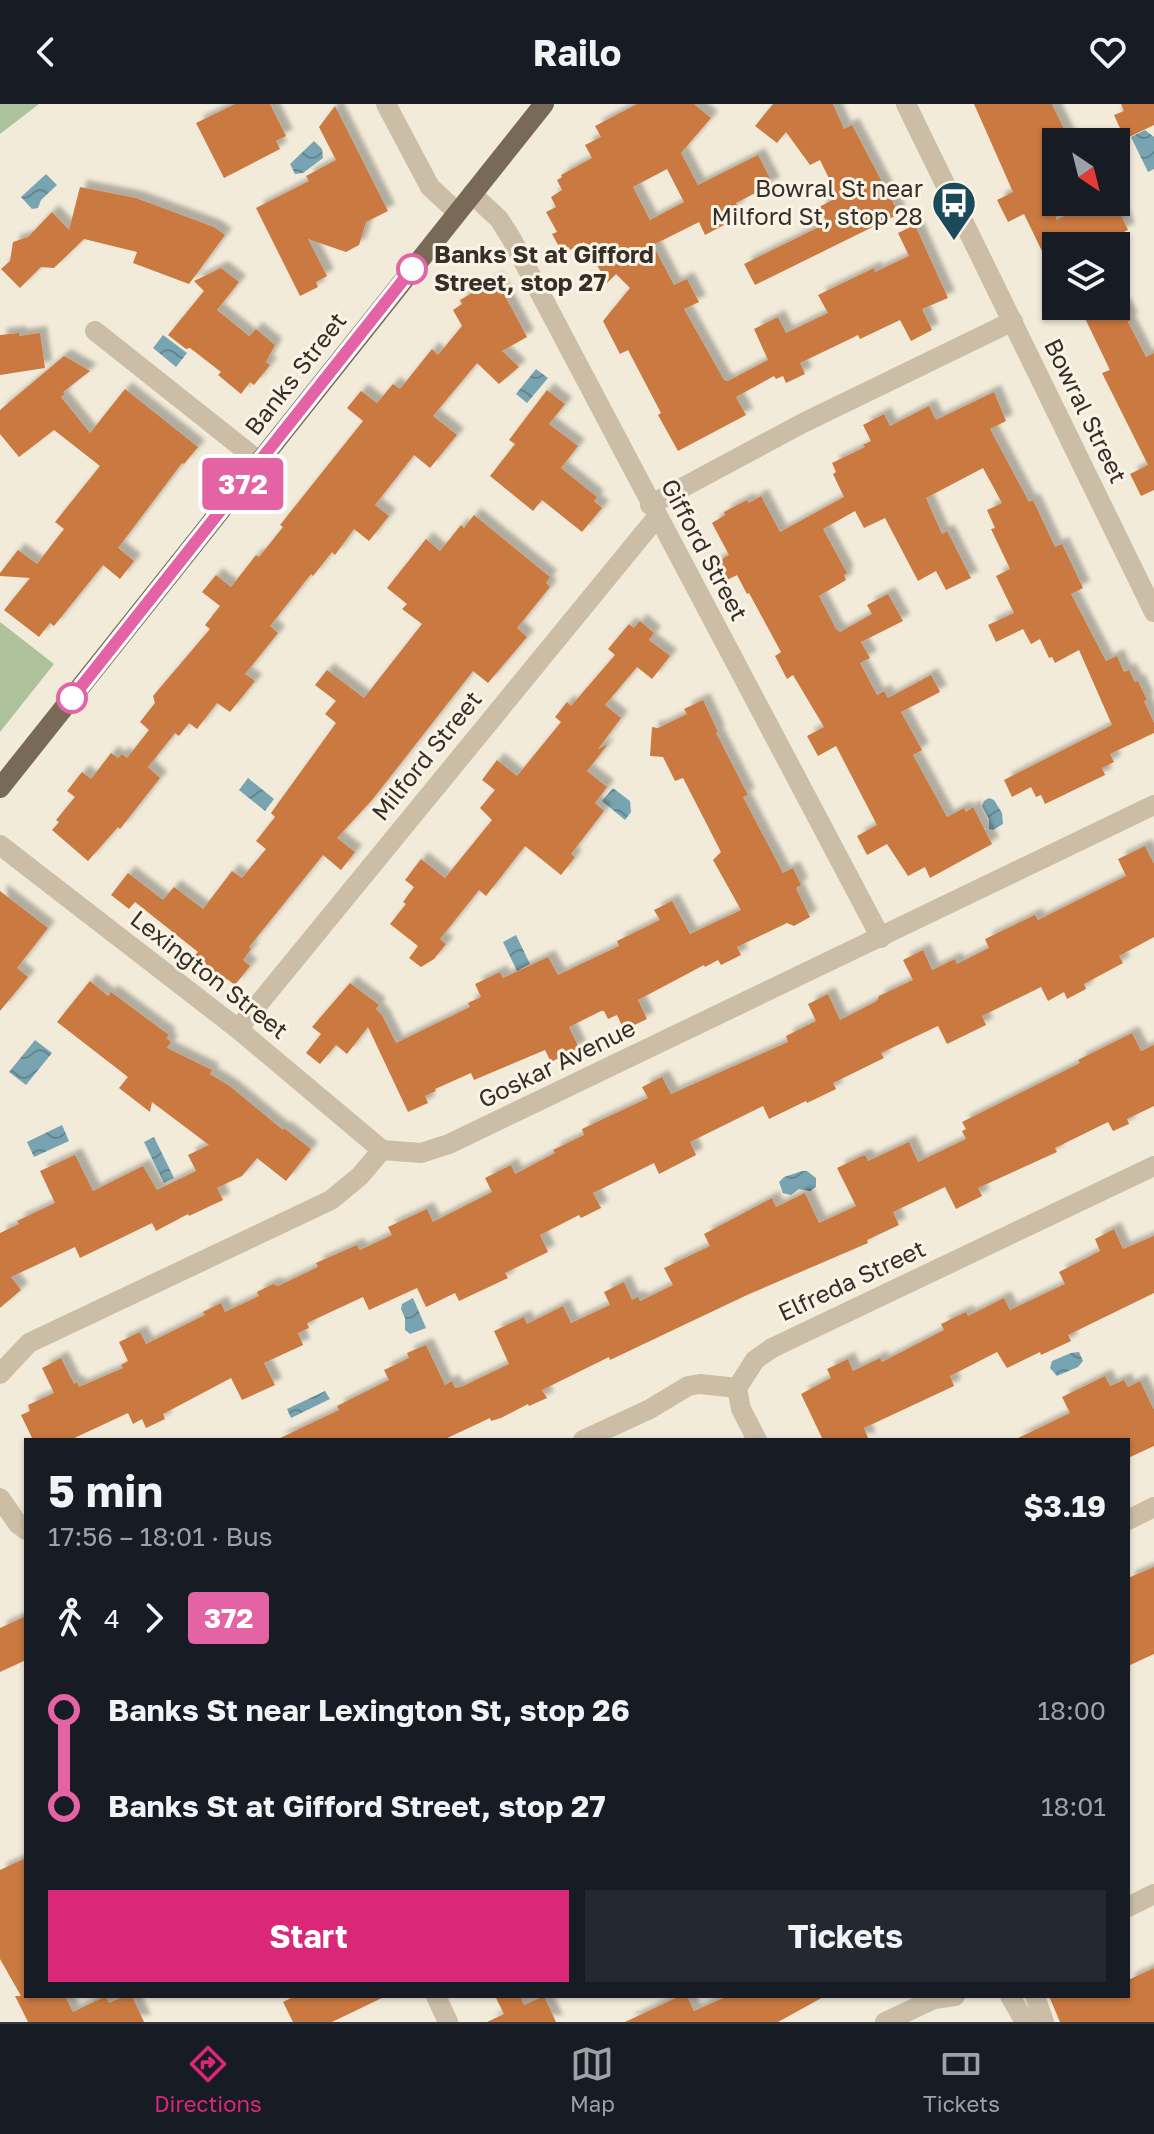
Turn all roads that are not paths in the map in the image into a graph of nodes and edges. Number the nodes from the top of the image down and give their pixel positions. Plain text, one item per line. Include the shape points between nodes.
1 (386, 104) edge
2 (544, 104) edge
3 (906, 104) edge
4 (472, 194) junction
5 (457, 212) junction
6 (1013, 321) junction
7 (95, 331) dead end
8 (260, 462) junction
9 (653, 511) junction
10 (1154, 612) edge
11 (0, 788) edge
12 (1154, 805) edge
13 (0, 845) edge
14 (881, 938) junction
15 (238, 1029) junction
16 (382, 1150) junction
17 (1154, 1166) edge
18 (0, 1374) edge
19 (737, 1388) junction
20 (587, 1438) edge
21 (756, 1438) edge
22 (0, 1498) edge
23 (1154, 1507) edge
24 (1130, 1519) edge
25 (24, 1528) edge
26 (1154, 1894) edge
27 (1130, 1906) edge
28 (437, 1998) edge
29 (940, 1998) edge
30 (1011, 1998) edge
31 (1036, 1998) edge
32 (448, 2022) edge
33 (885, 2022) edge
34 (1025, 2022) edge
35 (1044, 2022) edge

1 - 5 street via 430,187
2 - 4 main road, Banks Street
3 - 6 street, Bowral Street
4 - 5 main road, Banks Street
4 - 9 street, Gifford Street via 511,238
5 - 8 main road, Banks Street
6 - 9 street, Milford Street via 803,423
6 - 10 street, Bowral Street
7 - 8 street
8 - 11 main road, Banks Street
9 - 14 street, Gifford Street
9 - 15 street, Milford Street
12 - 14 street, Goskar Avenue
13 - 15 street, Lexington Street
14 - 16 street, Goskar Avenue via 449,1144 421,1153
15 - 16 street, Lexington Street
16 - 18 street via 331,1200 29,1343
17 - 19 street, Elfreda Street via 772,1348 755,1360
19 - 20 street via 688,1386
19 - 21 street
22 - 25 street
23 - 24 street
26 - 27 street
28 - 32 street
29 - 33 street
30 - 34 street
31 - 35 street

